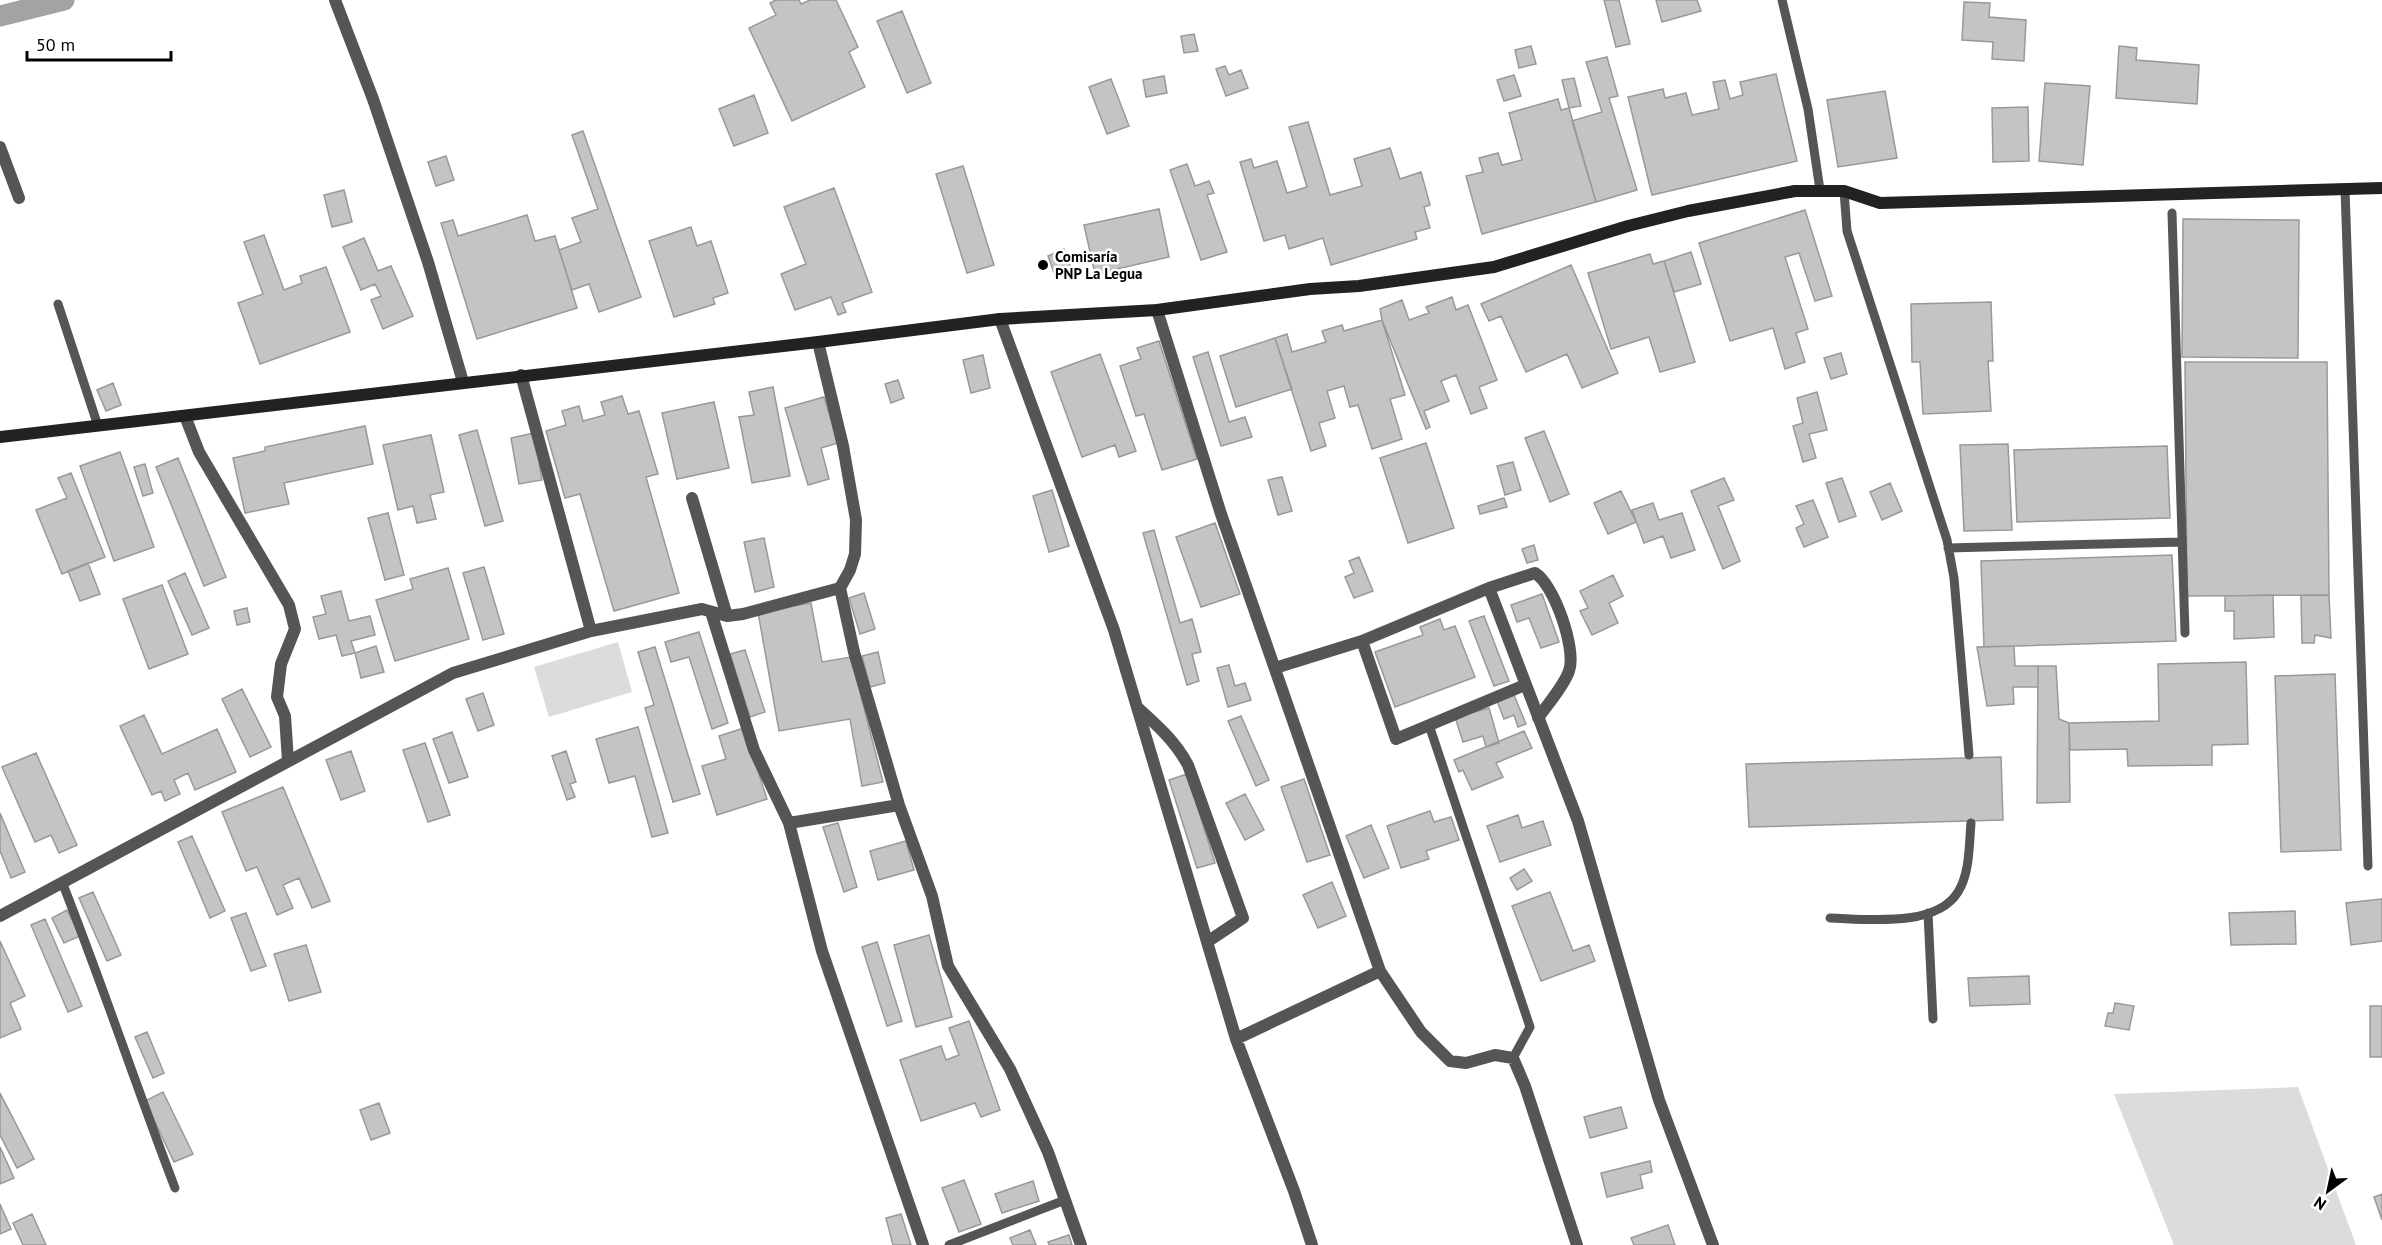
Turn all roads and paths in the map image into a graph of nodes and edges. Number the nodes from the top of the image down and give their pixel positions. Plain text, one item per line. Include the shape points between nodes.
1 (335, 0) edge
2 (1782, 0) edge
3 (0, 147) edge
4 (2382, 188) edge
5 (2345, 189) junction
6 (1820, 190) junction
7 (1844, 191) junction
8 (19, 198) dead end
9 (2172, 213) dead end
10 (58, 304) dead end
11 (1157, 310) junction
12 (1000, 319) junction
13 (818, 342) junction
14 (521, 375) junction
15 (463, 382) junction
16 (185, 416) junction
17 (98, 426) junction
18 (0, 437) edge
19 (692, 498) dead end
20 (2182, 542) junction
21 (1948, 548) junction
22 (840, 588) junction
23 (1489, 588) junction
24 (711, 612) junction
25 (727, 616) junction
26 (591, 631) junction
27 (2185, 633) dead end
28 (1362, 641) junction
29 (1275, 668) junction
30 (1525, 685) junction
31 (1136, 706) junction
32 (1538, 718) junction
33 (1429, 725) junction
34 (1970, 755) dead end
35 (288, 760) junction
36 (899, 805) junction
37 (1971, 823) dead end
38 (789, 824) junction
39 (2368, 866) dead end
40 (62, 882) junction
41 (1928, 913) junction
42 (0, 916) edge
43 (1830, 918) dead end
44 (1207, 942) junction
45 (1380, 971) junction
46 (1933, 1018) dead end
47 (1236, 1039) junction
48 (1513, 1059) junction
49 (175, 1188) dead end
50 (1065, 1200) junction
51 (923, 1245) edge
52 (949, 1245) edge
53 (1081, 1245) edge
54 (1312, 1245) edge
55 (1577, 1245) edge
56 (1713, 1245) edge

1 - 15 street via 428,262
2 - 6 lane via 1808,109
3 - 8 street
4 - 5 main road
5 - 7 main road via 1880,203
5 - 39 lane
6 - 7 main road
6 - 11 main road via 1688,211 1494,267
7 - 21 lane via 1847,231
9 - 20 lane
10 - 17 lane
11 - 12 main road
11 - 29 street via 1221,514
12 - 13 main road
12 - 31 street via 1114,630
13 - 14 main road
13 - 22 street via 856,520 855,554
14 - 15 main road
14 - 26 street
15 - 16 main road
16 - 17 main road
16 - 35 street via 199,452 289,605 295,629 281,664 277,697 285,716
17 - 18 main road
19 - 25 street
20 - 21 lane
20 - 27 lane
21 - 34 lane
22 - 25 street
22 - 36 street via 854,652
23 - 28 street
23 - 30 street
23 - 32 street via 1535,573 1546,582 1554,599 1569,641 1570,665
24 - 25 street
24 - 26 street via 702,609
24 - 38 street via 754,750
26 - 35 street via 453,673
28 - 29 street
28 - 33 street via 1396,739
29 - 45 street
30 - 32 street
30 - 33 street
31 - 44 street
31 - 44 street via 1178,747 1188,765 1243,918
32 - 56 street via 1578,821 1659,1100
33 - 48 lane via 1530,1027
35 - 40 street
36 - 38 street
36 - 50 street via 932,896 948,966 1010,1069
37 - 41 lane via 1967,867 1959,891 1939,910
38 - 51 street via 822,951
40 - 42 street
40 - 49 lane
41 - 43 lane via 1896,919
41 - 46 lane
44 - 47 street
45 - 47 street
45 - 48 street via 1421,1032 1450,1061 1466,1063 1495,1055
47 - 54 street
48 - 55 street
50 - 52 lane
50 - 53 street

